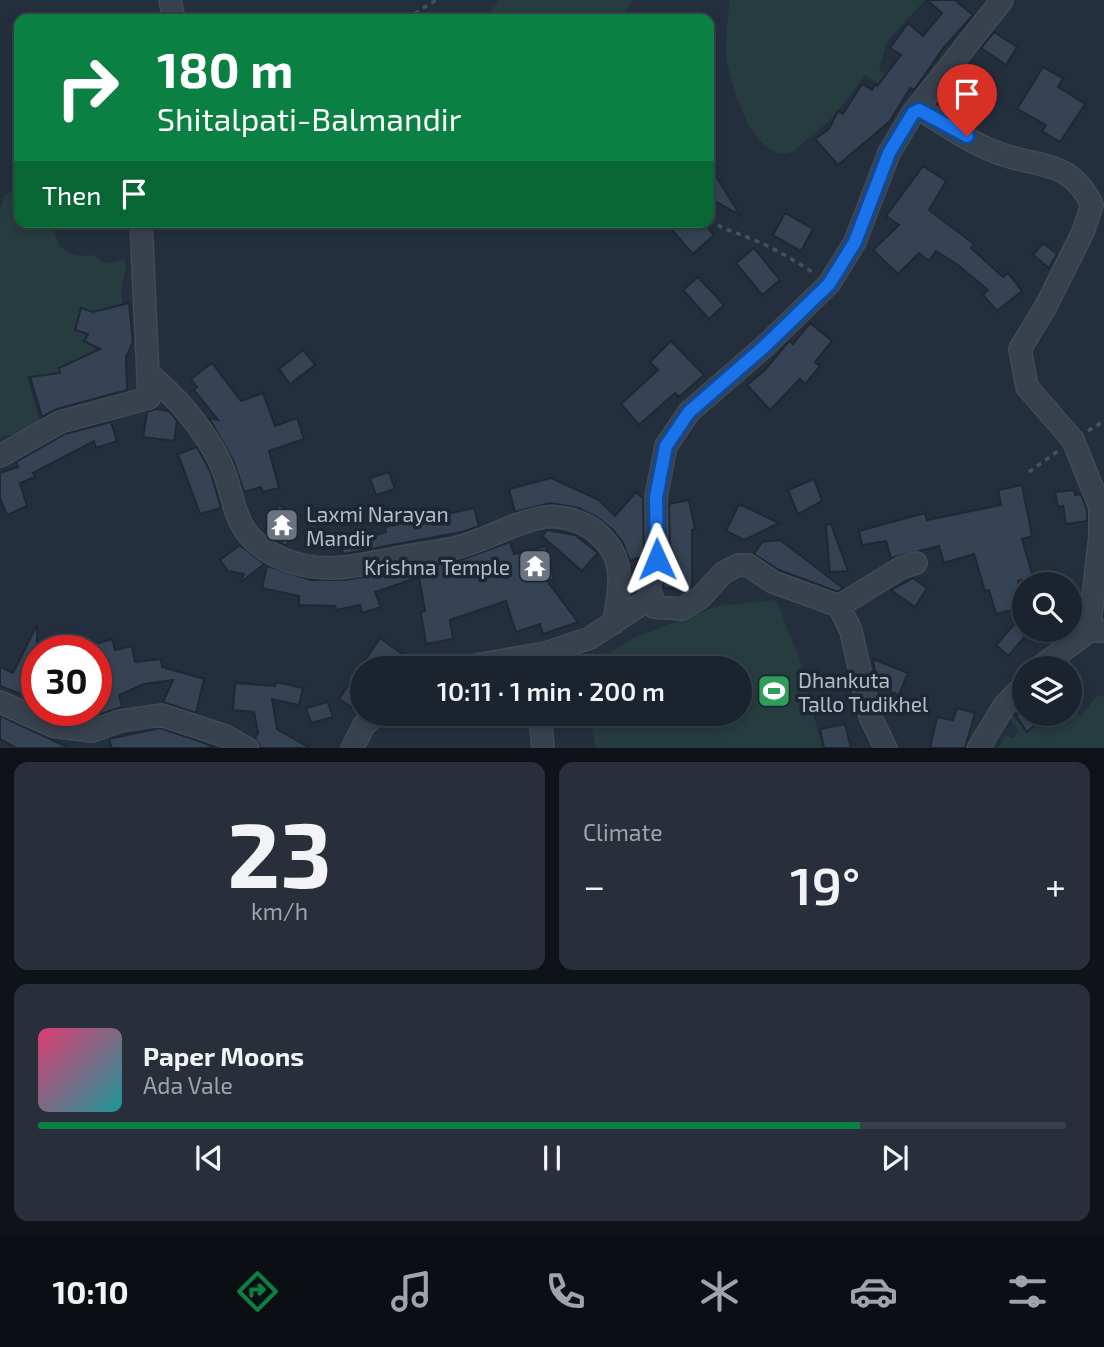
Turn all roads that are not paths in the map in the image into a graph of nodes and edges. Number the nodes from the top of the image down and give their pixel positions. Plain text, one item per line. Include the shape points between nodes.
1 (1002, 0) edge
2 (919, 110) junction
3 (141, 228) edge
4 (150, 376) junction
5 (0, 456) edge
6 (916, 563) dead end
7 (650, 592) junction
8 (839, 606) junction
9 (614, 623) junction
10 (1096, 631) edge
11 (554, 656) edge
12 (1057, 656) edge
13 (1012, 697) edge
14 (0, 702) edge
15 (363, 726) edge
16 (541, 726) edge
17 (248, 748) edge
18 (352, 748) edge
19 (543, 748) edge
20 (886, 748) edge
21 (978, 748) edge

1 - 2 street
2 - 7 street via 889,153 855,242 829,284 689,412 666,446 656,497 657,559
2 - 10 street via 1000,154 1068,172 1084,188 1092,205 1083,232 1020,349 1027,387 1073,440 1100,507
3 - 4 street
4 - 5 street via 149,398 61,422
4 - 9 street via 173,395 216,454 233,507 249,537 282,559 320,569 345,569 455,548 545,517 571,519 608,541 613,549 619,580
6 - 8 street
7 - 8 street via 654,607 682,609 700,598 723,573 748,565 773,582
7 - 9 street
8 - 20 street via 851,631 870,716
9 - 11 street
10 - 12 street
13 - 21 street
14 - 17 street via 52,726 92,731 120,721 162,715
15 - 18 street
16 - 19 street

